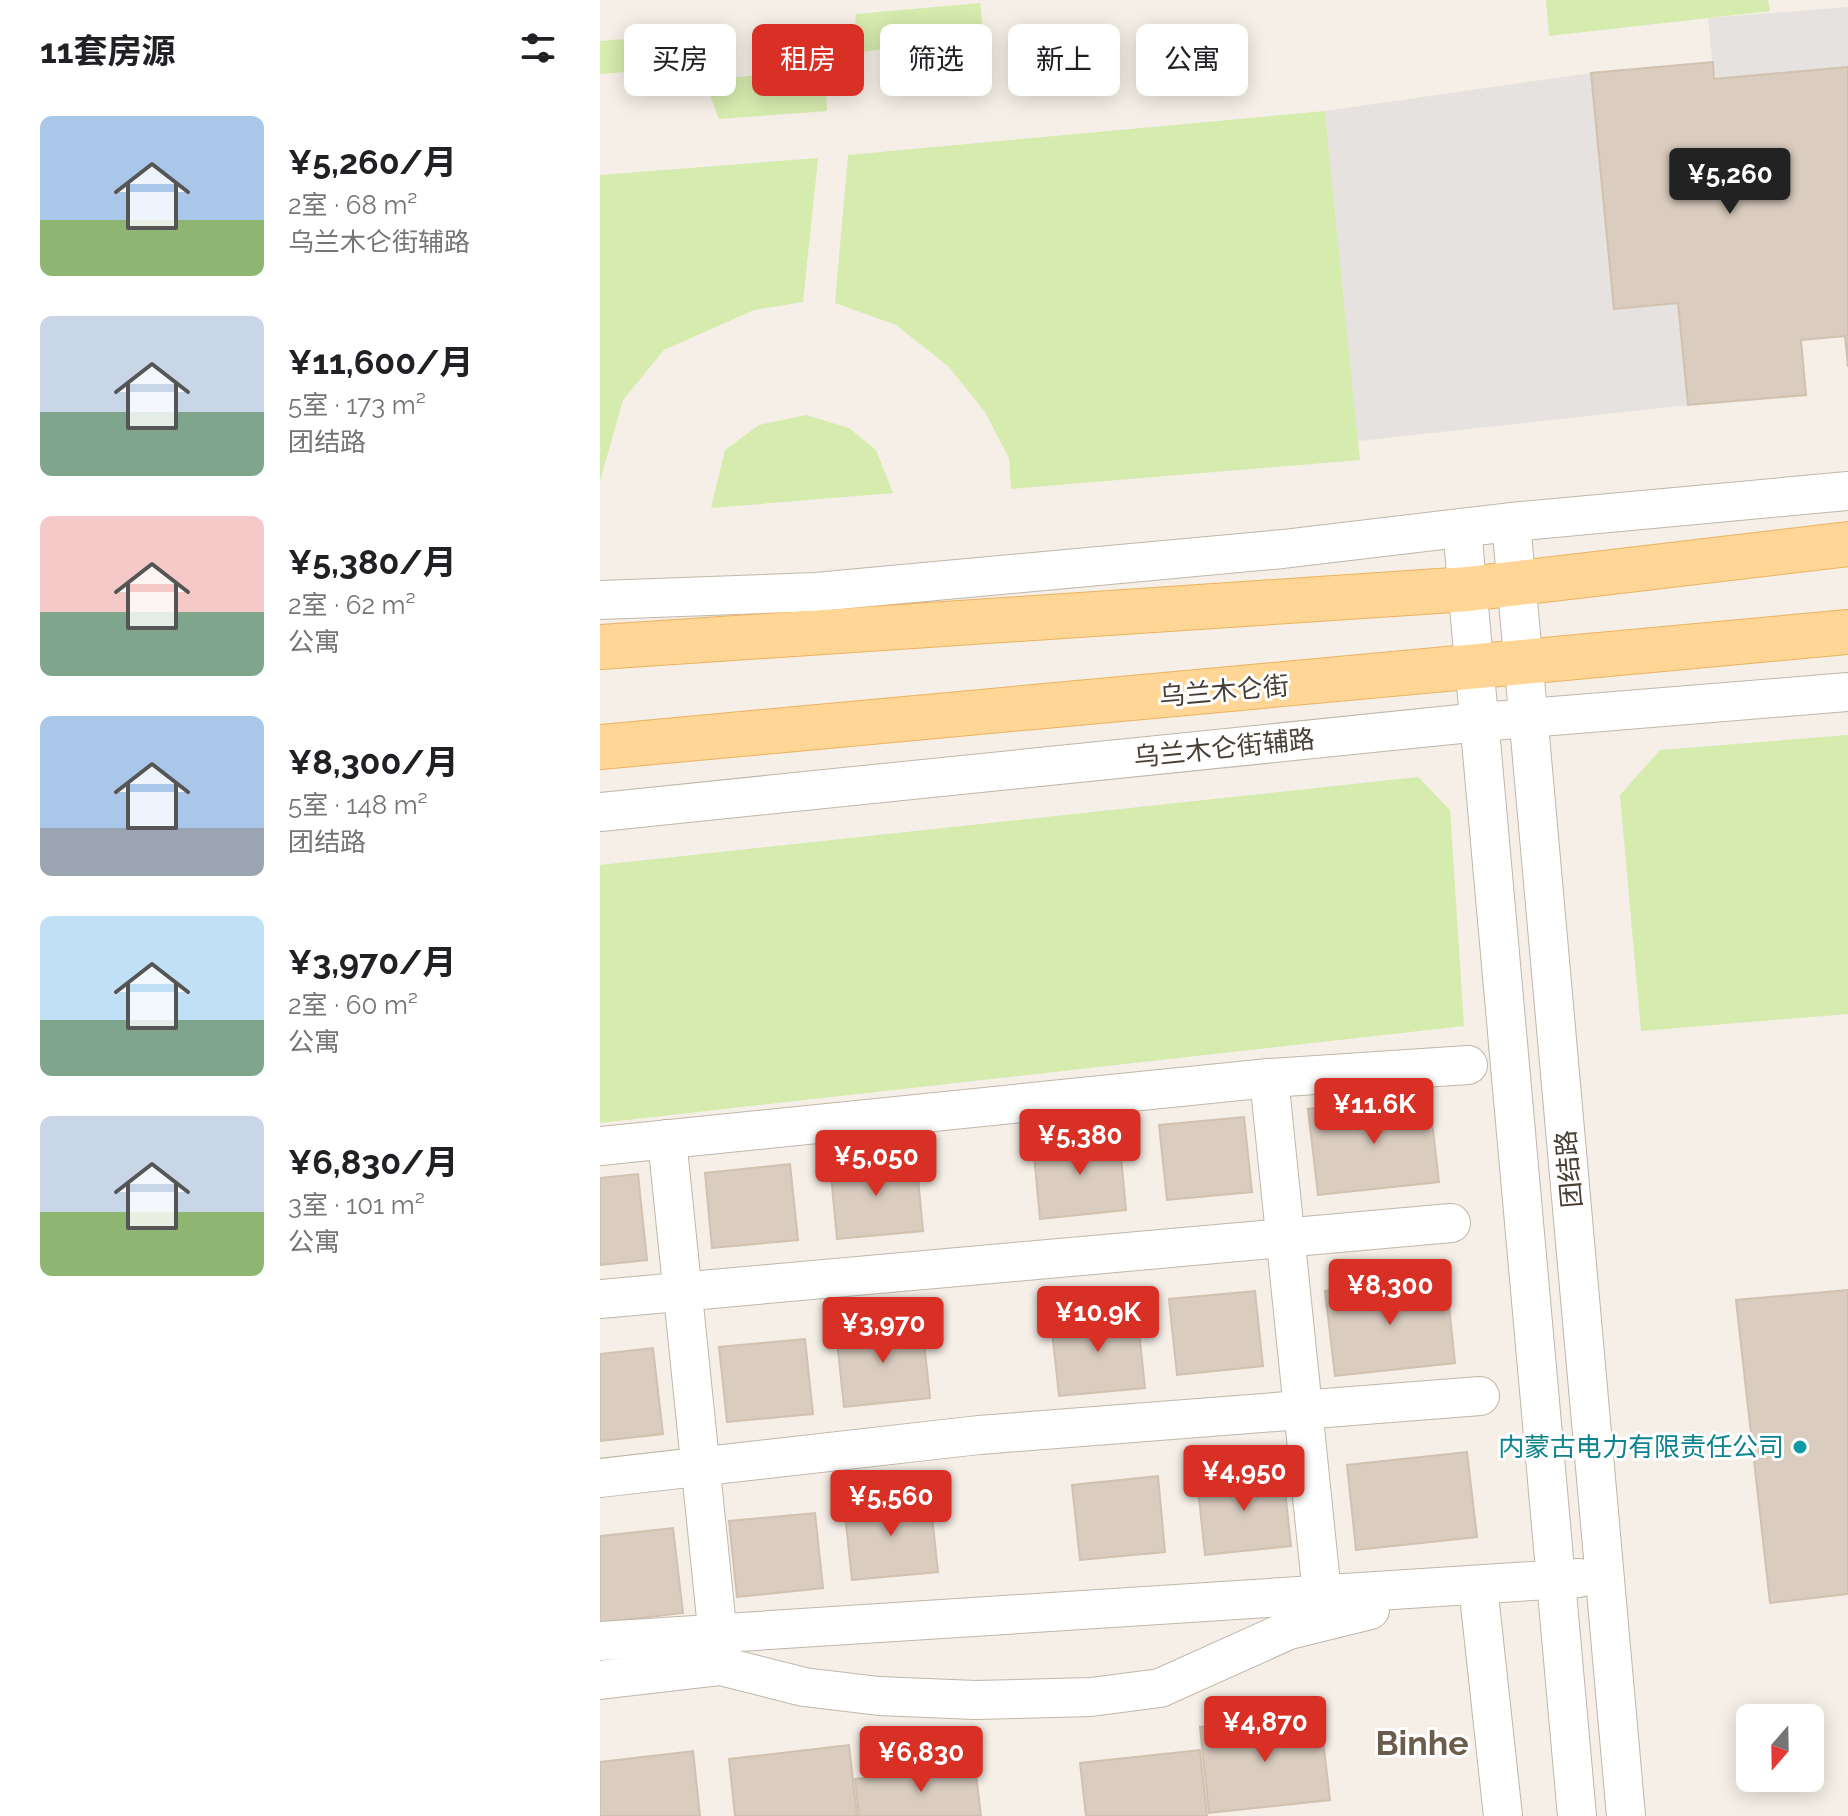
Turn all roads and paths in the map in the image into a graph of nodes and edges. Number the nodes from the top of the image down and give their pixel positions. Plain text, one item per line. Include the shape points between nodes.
1 (1848, 491) edge
2 (1511, 522) junction
3 (1462, 528) junction
4 (1848, 544) edge
5 (1516, 585) junction
6 (1468, 589) junction
7 (600, 600) edge
8 (1848, 632) edge
9 (600, 647) edge
10 (1524, 663) junction
11 (1475, 668) junction
12 (1848, 692) edge
13 (1530, 718) junction
14 (1480, 722) junction
15 (600, 747) edge
16 (600, 812) edge
17 (1468, 1065) dead end
18 (1269, 1078) junction
19 (667, 1139) junction
20 (600, 1146) edge
21 (1451, 1223) dead end
22 (1285, 1238) junction
23 (683, 1292) junction
24 (600, 1299) edge
25 (1480, 1396) dead end
26 (1303, 1410) junction
27 (700, 1467) junction
28 (600, 1478) edge
29 (1603, 1577) junction
30 (1556, 1579) junction
31 (1478, 1586) junction
32 (1322, 1594) junction
33 (600, 1641) edge
34 (719, 1650) junction
35 (600, 1680) edge
36 (1503, 1816) edge
37 (1577, 1816) edge
38 (1626, 1816) edge

1 - 2 street
2 - 3 street
2 - 5 street, 团结路
3 - 6 street
3 - 7 street via 816,592
4 - 5 main road
5 - 6 main road
5 - 10 street, 团结路
6 - 9 main road
6 - 11 street
8 - 10 main road, 乌兰木仑街
10 - 11 main road, 乌兰木仑街
10 - 13 street, 团结路
11 - 14 street
11 - 15 main road, 乌兰木仑街
12 - 13 street, 乌兰木仑街辅路
13 - 14 street, 乌兰木仑街辅路
13 - 29 street, 团结路
14 - 16 street, 乌兰木仑街辅路
14 - 30 street
17 - 18 street
18 - 19 street
18 - 22 street
19 - 20 street
19 - 23 street
21 - 22 street
22 - 23 street
22 - 26 street
23 - 24 street
23 - 27 street
25 - 26 street
26 - 27 street via 979,1435
26 - 32 street
27 - 28 street
27 - 34 street
29 - 30 street
29 - 38 street, 团结路
30 - 31 street
30 - 37 street
31 - 32 street
31 - 34 street via 1289,1630 1160,1688 1091,1697 975,1700 804,1687
31 - 36 street
32 - 34 street
33 - 34 street
34 - 35 street

